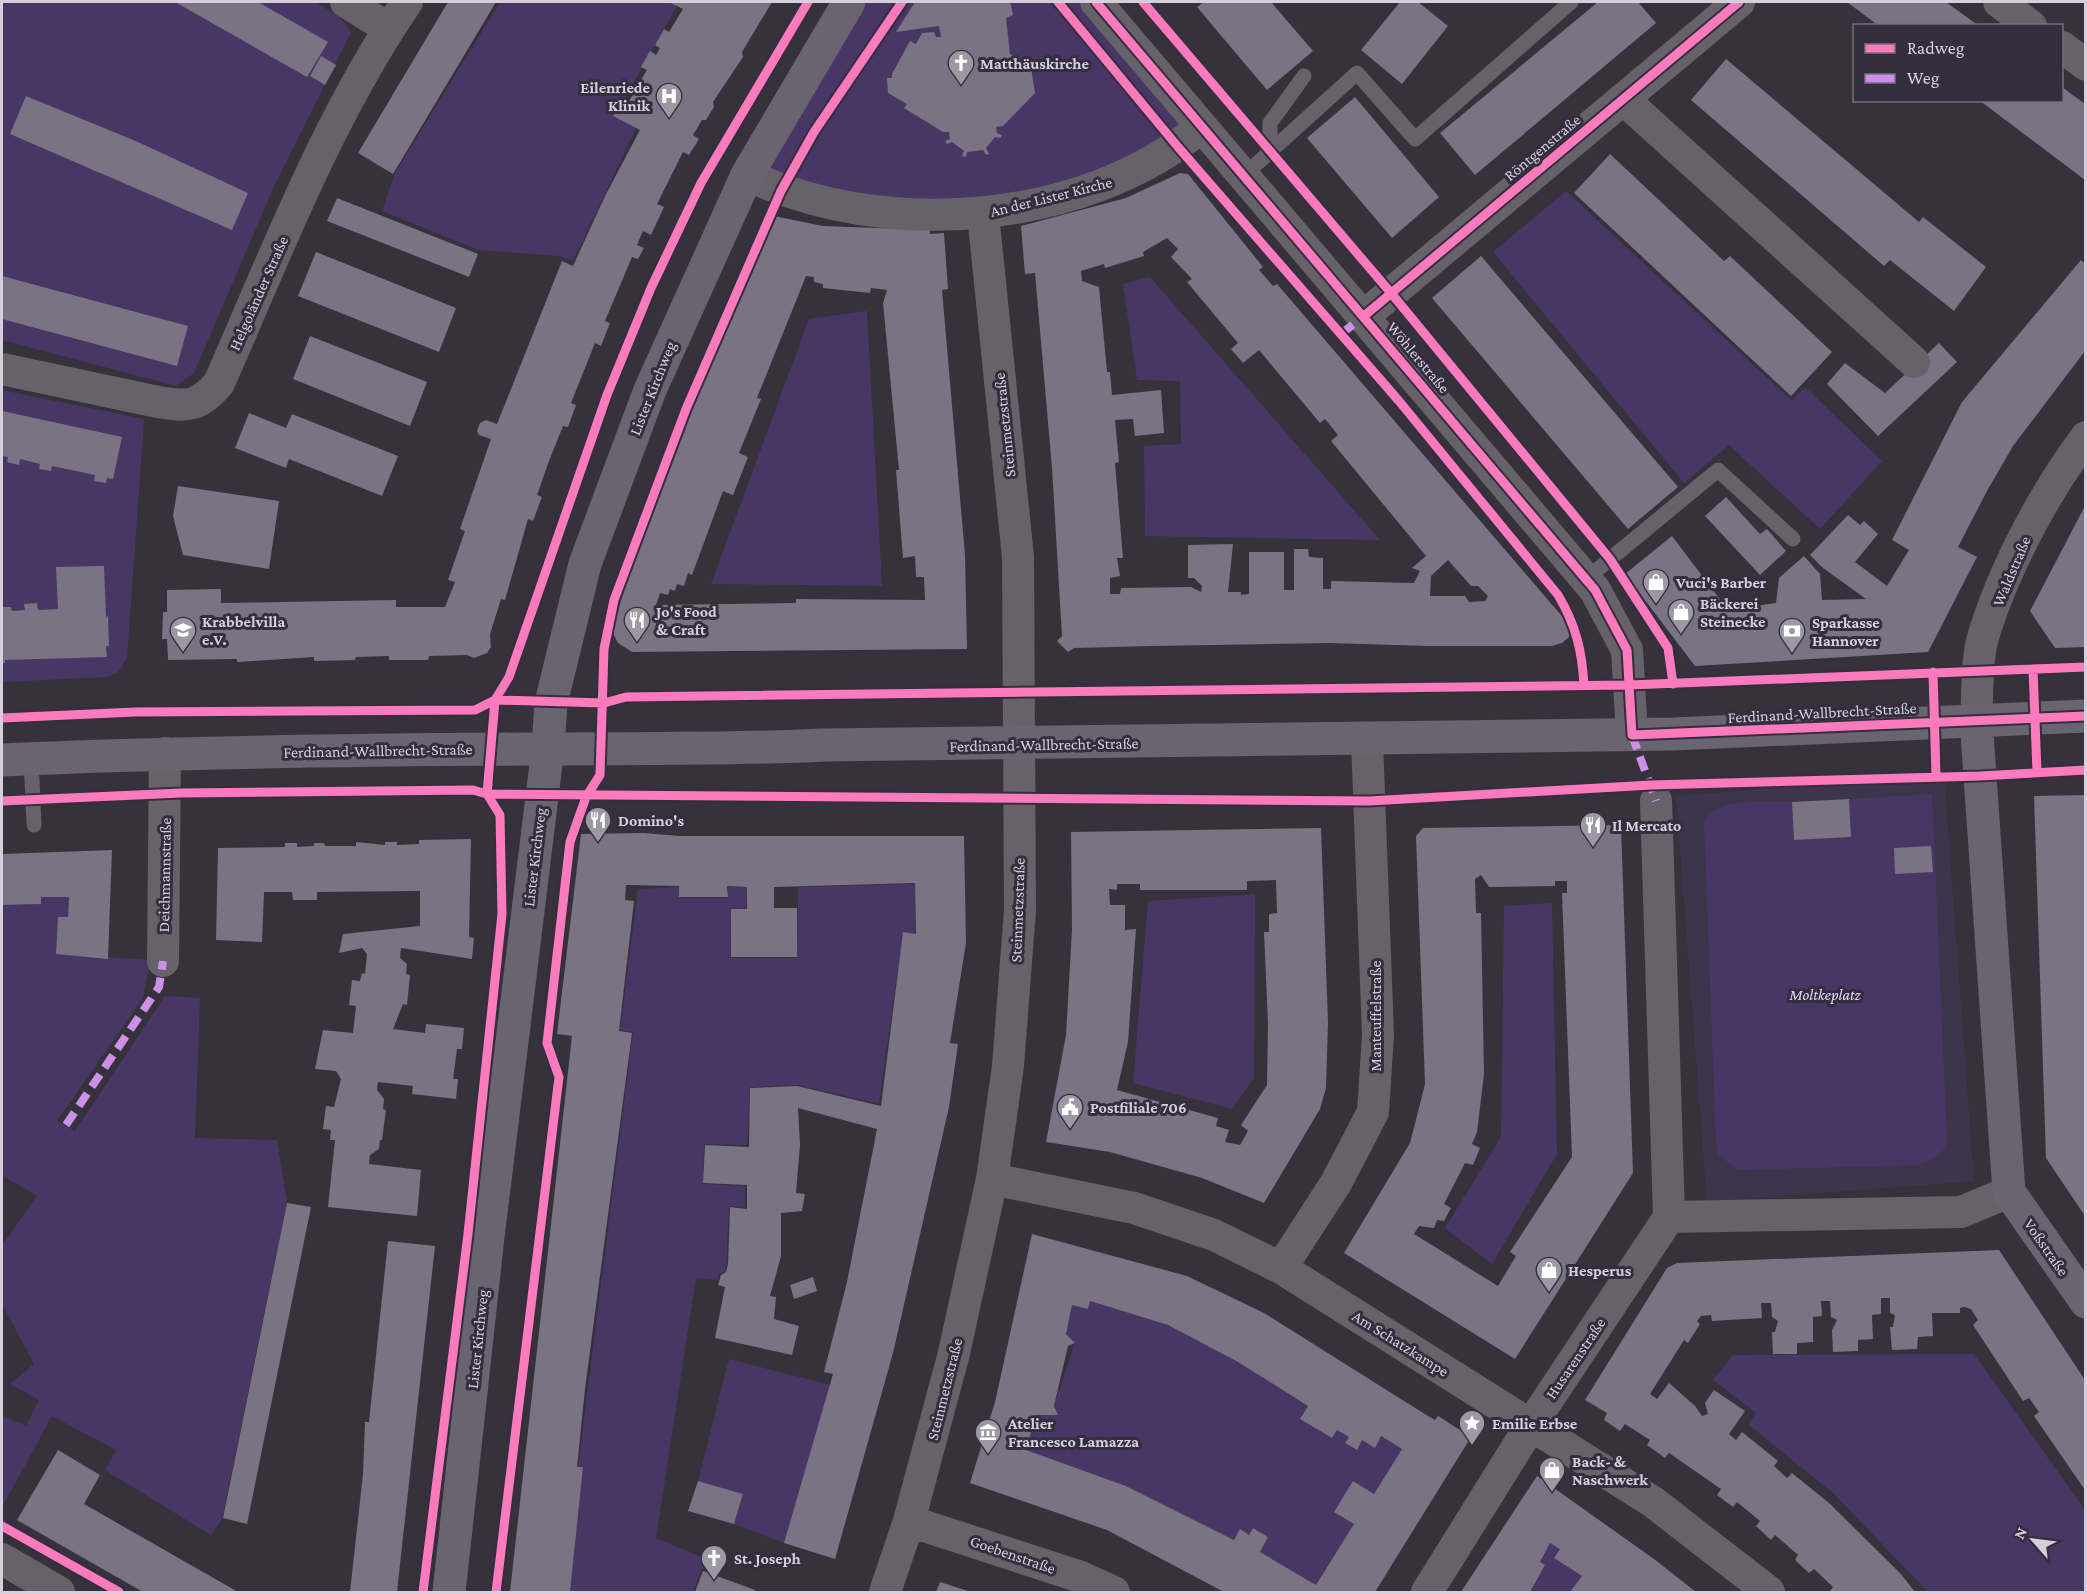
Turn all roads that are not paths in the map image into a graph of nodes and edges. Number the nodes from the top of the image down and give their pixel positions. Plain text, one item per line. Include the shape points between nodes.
1 (346, 2) edge
2 (407, 2) edge
3 (849, 2) edge
4 (1096, 2) edge
5 (1571, 2) edge
6 (1739, 2) edge
7 (1999, 2) edge
8 (2028, 24) edge
9 (388, 28) junction
10 (2063, 48) edge
11 (2085, 65) edge
12 (1304, 76) dead end
13 (1623, 99) junction
14 (1201, 128) junction
15 (1270, 153) junction
16 (747, 175) junction
17 (1243, 176) junction
18 (983, 214) junction
19 (1364, 316) junction
20 (1914, 362) dead end
21 (2, 369) edge
22 (2085, 437) edge
23 (1793, 539) dead end
24 (1586, 579) junction
25 (2085, 716) edge
26 (1976, 719) junction
27 (1632, 735) junction
28 (1367, 740) junction
29 (1018, 744) junction
30 (548, 748) junction
31 (165, 753) junction
32 (16, 759) edge
33 (1656, 801) dead end
34 (34, 825) dead end
35 (163, 961) dead end
36 (992, 1179) junction
37 (2009, 1192) junction
38 (1669, 1217) junction
39 (1281, 1268) junction
40 (2085, 1302) edge
41 (1531, 1425) junction
42 (909, 1521) junction
43 (2, 1559) edge
44 (59, 1593) edge
45 (449, 1593) edge
46 (885, 1593) edge
47 (1114, 1593) edge
48 (1427, 1593) edge
49 (1769, 1593) edge

1 - 9 street
2 - 9 street, Helgoländer Straße
3 - 16 street, Lister Kirchweg
4 - 14 street, Wöhlerstraße
5 - 15 lane via 1415,139 1357,73
6 - 13 street, Röntgenstraße
7 - 8 street
9 - 21 street, Helgoländer Straße via 324,146 219,383 204,401 182,406
10 - 11 street
12 - 15 lane via 1270,123
13 - 19 street, Röntgenstraße
13 - 20 street
14 - 17 street, Wöhlerstraße
14 - 18 street, An der Lister Kirche via 1178,147 1114,182
15 - 17 lane
16 - 18 street, An der Lister Kirche via 781,191 836,206 910,214
16 - 30 street, Lister Kirchweg via 650,390 585,564 550,703
17 - 19 street, Wöhlerstraße
18 - 29 street, Steinmetzstraße via 1018,557
19 - 24 street, Wöhlerstraße
22 - 26 street, Waldstraße via 2017,549 1982,643
23 - 24 lane via 1718,470
24 - 27 street, Wöhlerstraße via 1627,650
25 - 26 street, Ferdinand-Wallbrecht-Straße
26 - 27 street, Ferdinand-Wallbrecht-Straße
26 - 37 street
27 - 28 street, Ferdinand-Wallbrecht-Straße
28 - 29 street, Ferdinand-Wallbrecht-Straße
28 - 39 street, Manteuffelstraße via 1378,1035 1373,1112 1336,1183
29 - 30 street, Ferdinand-Wallbrecht-Straße via 824,745 739,750
29 - 36 street, Steinmetzstraße via 1020,910 1008,1066
30 - 31 street, Ferdinand-Wallbrecht-Straße
30 - 45 street, Lister Kirchweg
31 - 32 street, Ferdinand-Wallbrecht-Straße
31 - 35 street, Deichmannstraße
32 - 34 lane
33 - 38 street
36 - 39 street, Am Schatzkampe via 1134,1208 1214,1235
36 - 42 street, Steinmetzstraße via 954,1353
37 - 38 street via 1961,1212
37 - 40 street, Voßstraße
38 - 41 street, Husarenstraße
39 - 41 street, Am Schatzkampe
41 - 48 street, Husarenstraße
41 - 49 street, Am Schatzkampe via 1653,1502
42 - 46 street, Steinmetzstraße
42 - 47 street, Goebenstraße via 1059,1569
43 - 44 street

